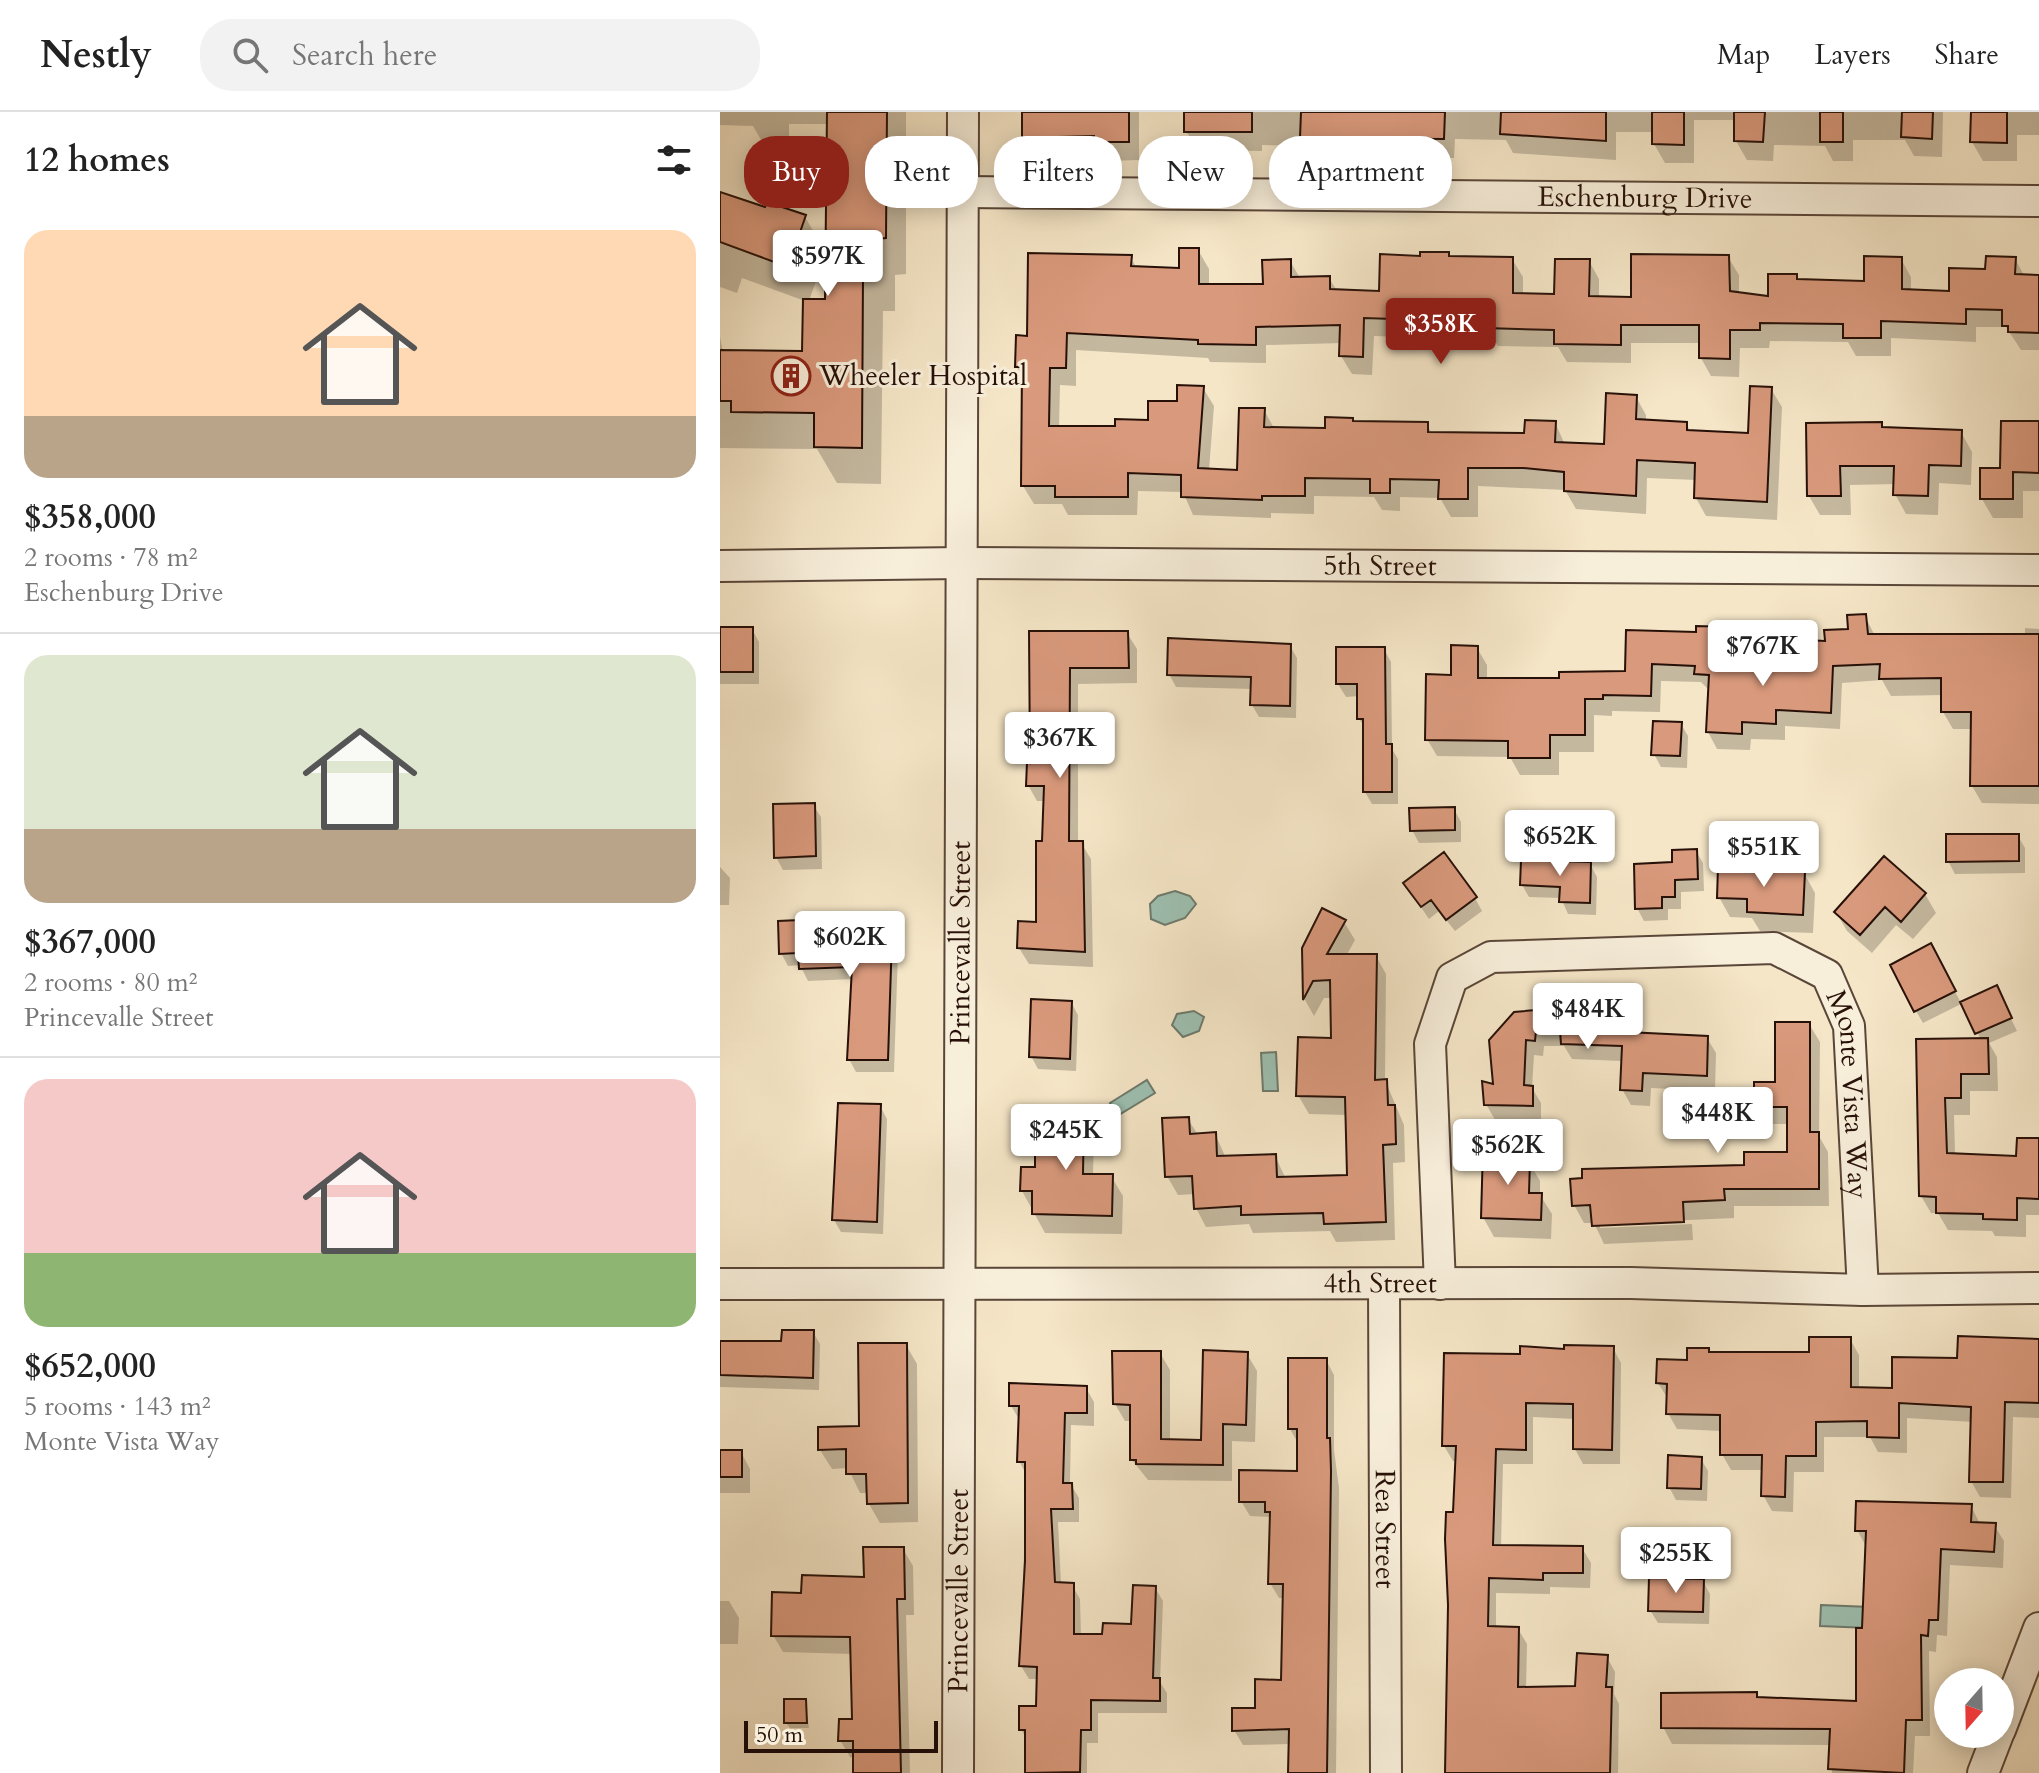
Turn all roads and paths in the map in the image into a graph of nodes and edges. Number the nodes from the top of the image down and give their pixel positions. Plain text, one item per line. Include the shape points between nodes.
1 (963, 112) edge
2 (963, 136) edge
3 (978, 192) edge
4 (2039, 201) edge
5 (963, 208) edge
6 (961, 563) junction
7 (720, 566) edge
8 (2039, 570) edge
9 (720, 1284) edge
10 (1440, 1284) junction
11 (1384, 1285) junction
12 (960, 1286) junction
13 (2039, 1288) edge
14 (1863, 1290) junction
15 (2039, 1628) edge
16 (2014, 1693) edge
17 (1993, 1748) edge
18 (958, 1773) edge
19 (1386, 1773) edge
20 (1983, 1773) edge

1 - 2 street, Princevalle Street
3 - 4 street, Eschenburg Drive
5 - 6 street, Princevalle Street
6 - 7 street, 5th Street
6 - 8 street, 5th Street
6 - 12 street, Princevalle Street
9 - 12 street, 4th Street
10 - 11 street, 4th Street
10 - 14 street, 4th Street
10 - 14 street, Monte Vista Way via 1430,1044 1452,978 1491,957 1774,948 1827,975 1849,1026
11 - 12 street, 4th Street
11 - 19 street, Rea Street
12 - 18 street, Princevalle Street
13 - 14 street, 4th Street
15 - 16 street
17 - 20 street

